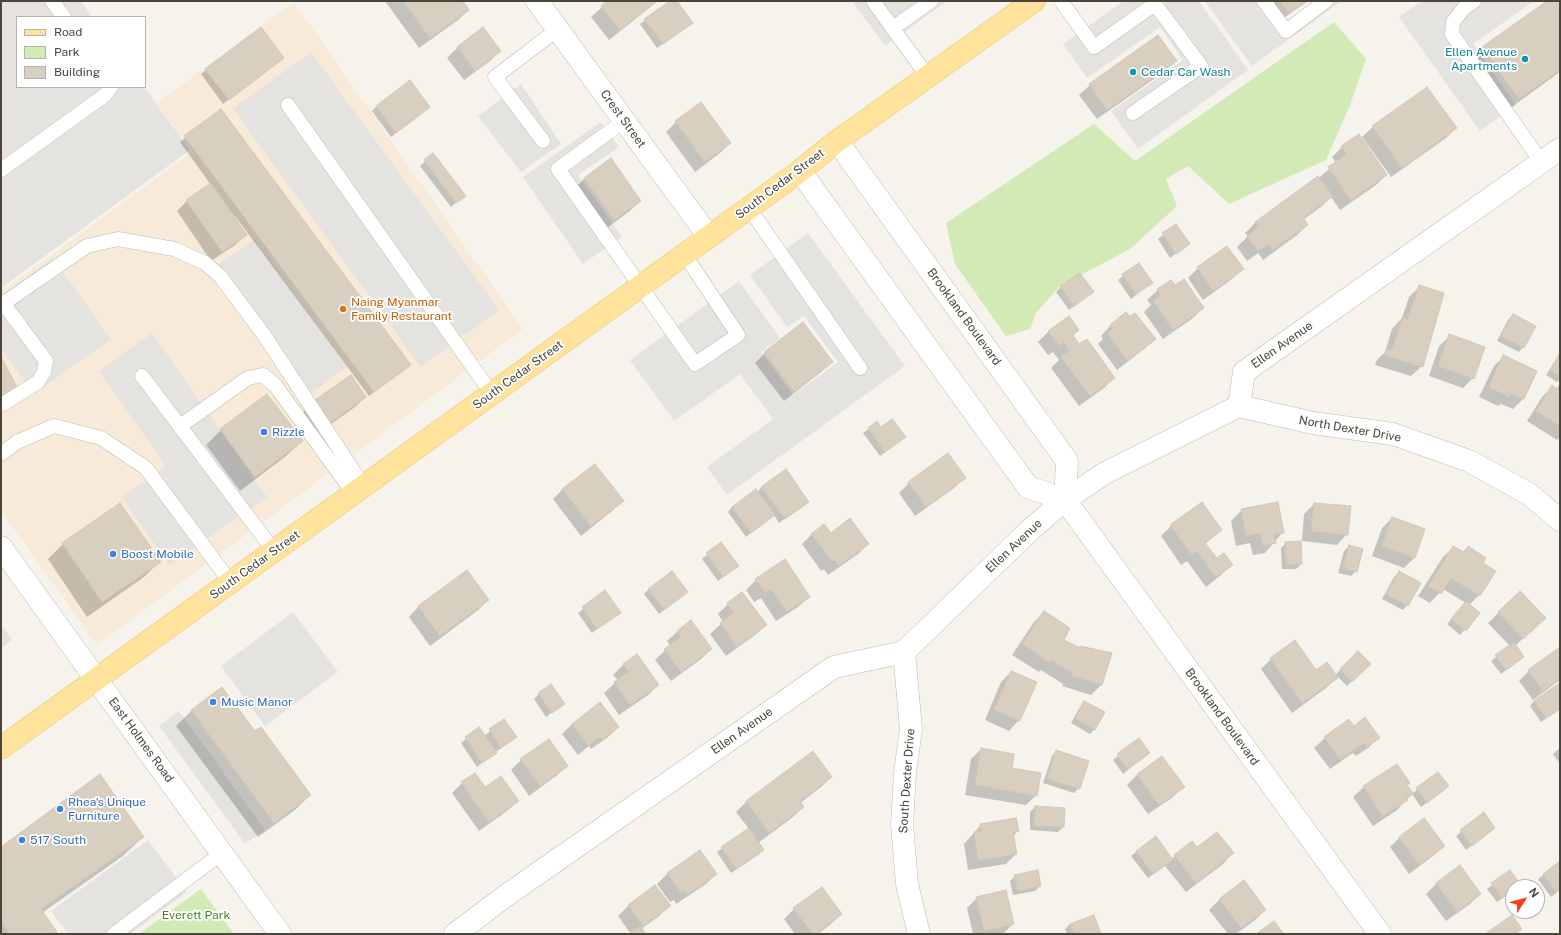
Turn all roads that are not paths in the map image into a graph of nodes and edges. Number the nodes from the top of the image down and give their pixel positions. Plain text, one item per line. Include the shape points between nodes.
1 (52, 1) edge
2 (537, 1) edge
3 (873, 1) edge
4 (931, 1) edge
5 (1034, 1) edge
6 (1061, 1) edge
7 (1264, 1) edge
8 (1326, 1) edge
9 (1154, 2) edge
10 (1469, 5) edge
11 (63, 16) edge
12 (893, 28) junction
13 (558, 30) junction
14 (928, 77) junction
15 (110, 88) edge
16 (288, 105) dead end
17 (1133, 114) dead end
18 (624, 120) junction
19 (543, 141) dead end
20 (837, 142) junction
21 (1560, 149) edge
22 (1542, 162) junction
23 (1, 170) edge
24 (800, 171) junction
25 (749, 208) junction
26 (709, 237) junction
27 (684, 254) junction
28 (640, 287) junction
29 (2, 304) edge
30 (860, 368) dead end
31 (142, 376) dead end
32 (492, 394) junction
33 (1, 405) edge
34 (1239, 406) junction
35 (180, 426) junction
36 (1, 454) edge
37 (359, 490) junction
38 (1065, 500) junction
39 (1560, 520) edge
40 (1, 547) edge
41 (274, 551) junction
42 (231, 583) junction
43 (904, 652) junction
44 (96, 679) junction
45 (1, 748) edge
46 (222, 853) junction
47 (114, 934) edge
48 (280, 934) edge
49 (455, 934) edge
50 (919, 934) edge
51 (1380, 934) edge

1 - 11 lane
2 - 13 street, Crest Street
3 - 12 lane
4 - 12 lane
5 - 14 main road, South Cedar Street
6 - 9 lane via 1094,47
7 - 8 lane via 1286,31
9 - 17 lane via 1201,66
10 - 22 lane via 1453,22 1452,34
12 - 14 lane
13 - 18 street, Crest Street
13 - 19 lane via 495,77
14 - 20 main road, South Cedar Street
15 - 23 lane via 106,95
16 - 32 lane
18 - 26 street, Crest Street
18 - 28 lane via 558,169
20 - 24 main road, South Cedar Street
20 - 38 street, Brookland Boulevard via 1067,460
21 - 22 street, Ellen Avenue
22 - 34 street, Ellen Avenue via 1244,372
24 - 25 main road, South Cedar Street
24 - 38 street via 1028,487
25 - 26 main road, South Cedar Street
25 - 30 lane
26 - 27 main road, South Cedar Street
27 - 28 main road, South Cedar Street
27 - 28 lane via 738,334 695,364
28 - 32 main road, South Cedar Street
29 - 33 lane via 46,361 44,372 38,382
29 - 37 lane via 87,246 118,240 174,249 205,263 220,276 264,335
31 - 35 lane
32 - 37 main road, South Cedar Street
34 - 38 street, Ellen Avenue via 1105,473
34 - 39 street, North Dexter Drive via 1313,423 1393,434 1470,460 1529,494
35 - 37 lane via 248,378 263,375 275,385
35 - 41 lane
36 - 42 lane via 17,442 54,426 101,438 146,468
37 - 41 main road, South Cedar Street
38 - 43 street, Ellen Avenue via 1030,530
38 - 51 street, Brookland Boulevard
40 - 44 street, East Holmes Road
41 - 42 main road, South Cedar Street
42 - 44 main road, South Cedar Street
43 - 49 street, Ellen Avenue via 834,667
43 - 50 street, South Dexter Drive via 911,729 902,824 907,884
44 - 45 main road, South Cedar Street
44 - 46 street, East Holmes Road
46 - 47 lane
46 - 48 street, East Holmes Road

